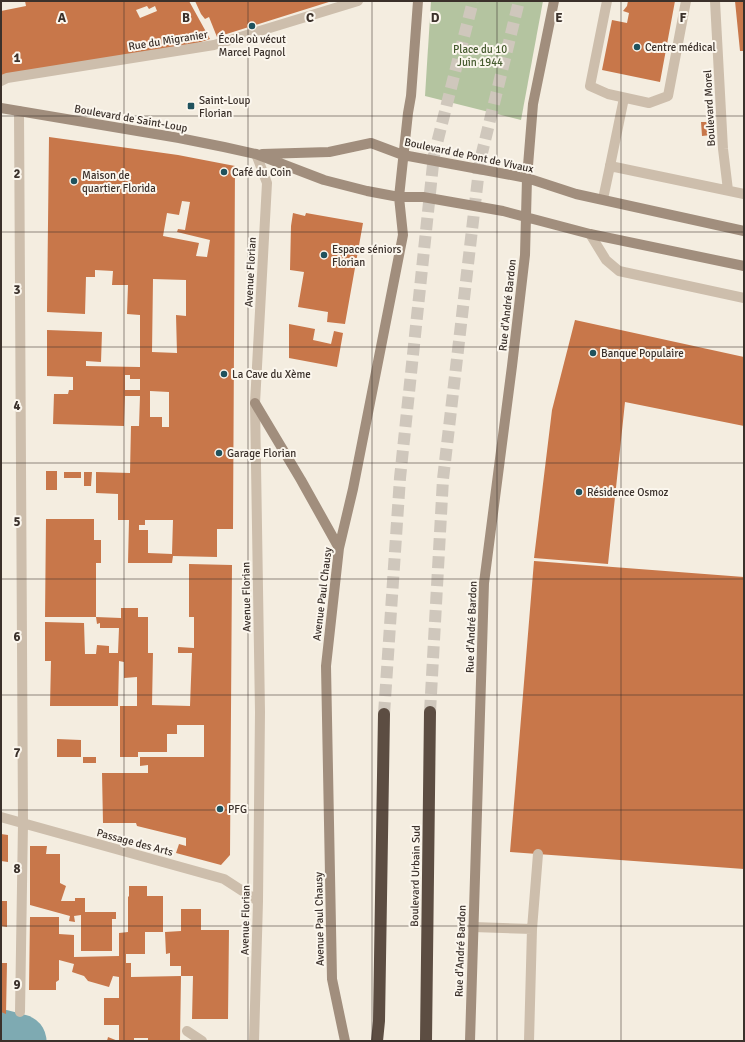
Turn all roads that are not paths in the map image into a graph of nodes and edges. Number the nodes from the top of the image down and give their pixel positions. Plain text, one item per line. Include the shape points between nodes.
1 (358, 1) edge
2 (418, 1) edge
3 (554, 1) edge
4 (607, 1) edge
5 (686, 1) edge
6 (715, 1) edge
7 (1, 81) edge
8 (624, 98) junction
9 (1, 108) edge
10 (18, 111) junction
11 (256, 154) junction
12 (404, 155) junction
13 (610, 166) junction
14 (527, 178) junction
15 (728, 190) junction
16 (744, 194) edge
17 (399, 198) junction
18 (603, 199) junction
19 (526, 217) junction
20 (744, 231) edge
21 (590, 234) junction
22 (744, 266) edge
23 (744, 298) edge
24 (255, 403) junction
25 (339, 548) junction
26 (430, 712) tunnel mouth
27 (384, 714) tunnel mouth
28 (1, 817) edge
29 (23, 823) junction
30 (538, 854) dead end
31 (258, 901) junction
32 (473, 927) junction
33 (532, 929) junction
34 (20, 1012) dead end
35 (187, 1031) dead end
36 (202, 1041) edge
37 (254, 1041) edge
38 (345, 1041) edge
39 (377, 1041) edge
40 (426, 1041) edge
41 (470, 1041) edge
42 (529, 1041) edge

1 - 7 street, Rue du Migranier via 214,45
2 - 12 main road, Avenue Paul Chausy
3 - 14 main road, Rue d'André Bardon via 534,104
4 - 8 street via 590,86
5 - 8 street via 668,96 649,103
6 - 15 street, Boulevard Morel via 723,149
8 - 13 street
9 - 10 main road, Boulevard de Saint-Loup
10 - 11 main road, Boulevard de Saint-Loup via 179,138
10 - 29 street
11 - 12 main road, Boulevard de Pont de Vivaux via 329,152 371,142
11 - 17 main road via 324,180
11 - 24 street, Avenue Florian via 267,183
12 - 14 main road, Boulevard de Pont de Vivaux
12 - 17 main road, Avenue Paul Chausy
13 - 15 street
13 - 18 street
14 - 18 main road, Boulevard de Pont de Vivaux via 576,194
14 - 19 main road, Rue d'André Bardon
15 - 16 street
17 - 19 main road via 423,196
17 - 25 main road, Avenue Paul Chausy via 403,235
18 - 20 main road, Boulevard de Pont de Vivaux
19 - 21 main road
19 - 32 main road, Rue d'André Bardon via 525,255 484,583
21 - 22 main road
21 - 23 street via 606,260 619,271
24 - 25 main road
24 - 31 street, Avenue Florian via 260,712
25 - 38 main road, Avenue Paul Chausy via 326,666 332,979
26 - 40 highway, Boulevard Urbain Sud
27 - 39 highway
28 - 29 street, Passage des Arts
29 - 31 street, Passage des Arts via 224,879
29 - 34 street
30 - 33 street
31 - 37 street, Avenue Florian
32 - 33 street
32 - 41 main road, Rue d'André Bardon
33 - 42 street
35 - 36 street

